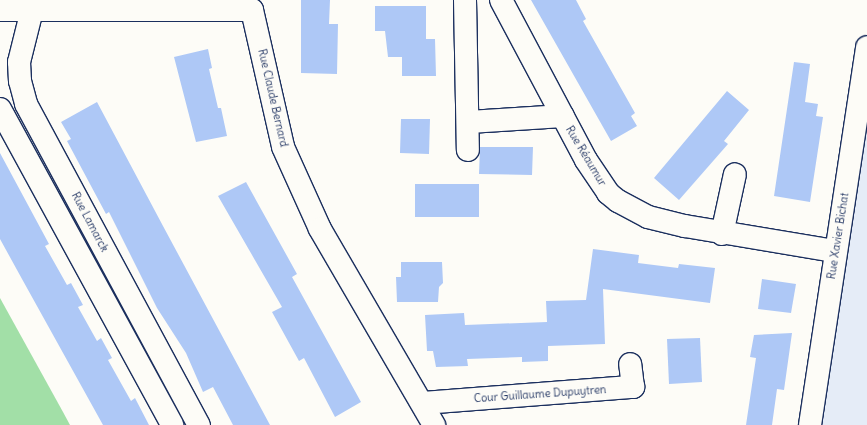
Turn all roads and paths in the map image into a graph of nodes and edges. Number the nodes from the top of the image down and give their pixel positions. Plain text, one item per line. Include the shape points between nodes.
1 (465, 0) edge
2 (501, 0) edge
3 (252, 5) edge
4 (0, 10) edge
5 (32, 10) junction
6 (867, 47) edge
7 (0, 109) edge
8 (563, 116) junction
9 (470, 122) junction
10 (468, 150) dead end
11 (735, 174) dead end
12 (722, 234) junction
13 (835, 251) junction
14 (630, 364) dead end
15 (423, 403) junction
16 (172, 425) edge
17 (199, 425) edge
18 (434, 425) edge
19 (810, 425) edge

1 - 9 street
2 - 8 street, Rue Réaumur
3 - 5 street, Rue Claude Bernard
3 - 15 street, Rue Claude Bernard via 283,147 320,229
4 - 5 street, Rue Claude Bernard
5 - 17 street, Rue Lamarck via 19,62 20,81 26,104
6 - 13 street, Rue Xavier Bichat
7 - 16 street
8 - 9 street, Rue Réaumur
8 - 12 street, Rue Réaumur via 586,160 608,193 618,201 648,217
9 - 10 street
11 - 12 street
12 - 13 street, Rue Réaumur
13 - 19 street, Rue Xavier Bichat
14 - 15 street, Cour Guillaume Dupuytren via 633,387
15 - 18 street, Rue Claude Bernard

